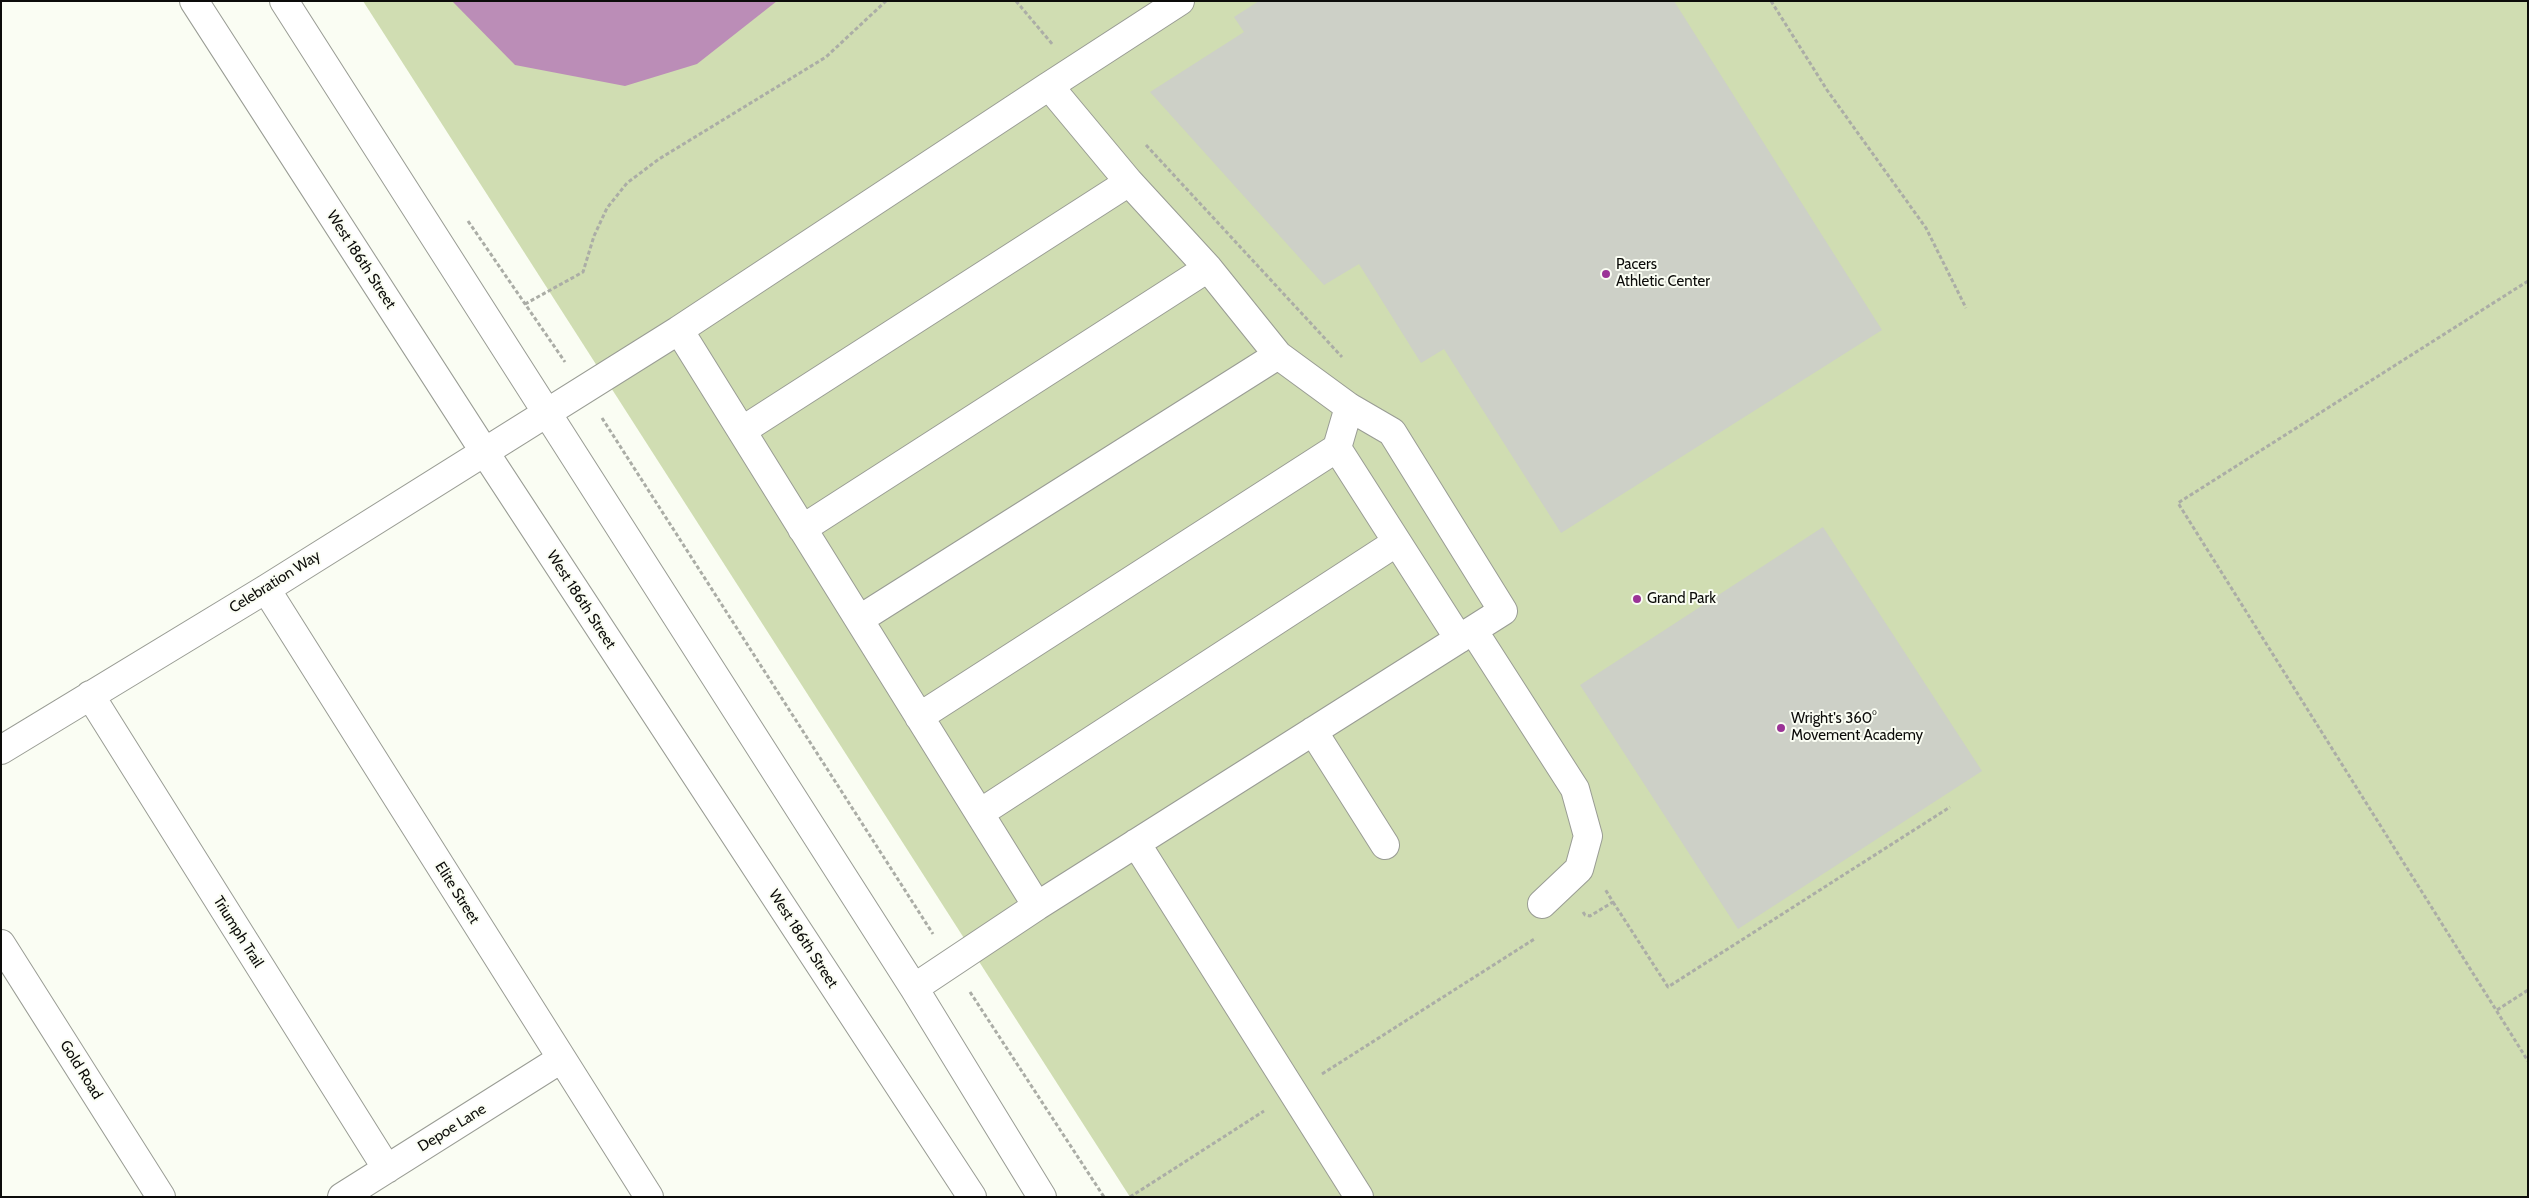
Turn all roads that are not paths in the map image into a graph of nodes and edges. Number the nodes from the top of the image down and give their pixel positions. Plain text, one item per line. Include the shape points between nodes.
1 (194, 1) edge
2 (284, 1) edge
3 (1180, 1) edge
4 (1049, 86) junction
5 (1129, 182) junction
6 (1208, 268) junction
7 (679, 330) junction
8 (1278, 355) junction
9 (1349, 407) junction
10 (547, 412) junction
11 (743, 430) junction
12 (1337, 448) junction
13 (484, 451) junction
14 (802, 528) junction
15 (1397, 542) junction
16 (266, 589) junction
17 (860, 619) junction
18 (1466, 635) junction
19 (90, 695) junction
20 (919, 717) junction
21 (1314, 731) junction
22 (1, 750) edge
23 (980, 813) junction
24 (1136, 843) junction
25 (1385, 845) dead end
26 (1542, 904) dead end
27 (1037, 906) junction
28 (1, 944) edge
29 (914, 988) junction
30 (561, 1060) junction
31 (387, 1169) junction
32 (161, 1197) edge
33 (342, 1197) edge
34 (649, 1197) edge
35 (972, 1197) edge
36 (1042, 1197) edge
37 (1359, 1197) edge

1 - 13 street, West 186th Street
2 - 10 street
3 - 4 street, Celebration Way
4 - 5 street
4 - 7 street, Celebration Way
5 - 6 street
5 - 11 street
6 - 8 street
6 - 14 street
7 - 10 street, Celebration Way
7 - 11 street
8 - 9 street
8 - 17 street
9 - 12 street
9 - 18 street via 1392,432 1503,611
10 - 13 street, Celebration Way
10 - 29 street
11 - 14 street
12 - 15 street
12 - 20 street
13 - 16 street, Celebration Way
13 - 35 street, West 186th Street
14 - 17 street
15 - 18 street
15 - 23 street
16 - 19 street, Celebration Way
16 - 30 street, Elite Street
17 - 20 street
18 - 21 street
18 - 26 street via 1575,789 1588,836 1579,869
19 - 22 street, Celebration Way
19 - 31 street, Triumph Trail
20 - 23 street
21 - 24 street
21 - 25 street
23 - 27 street
24 - 27 street
24 - 37 street
27 - 29 street
28 - 32 street, Gold Road
29 - 36 street
30 - 31 street, Depoe Lane
30 - 34 street, Elite Street
31 - 33 street, Depoe Lane

